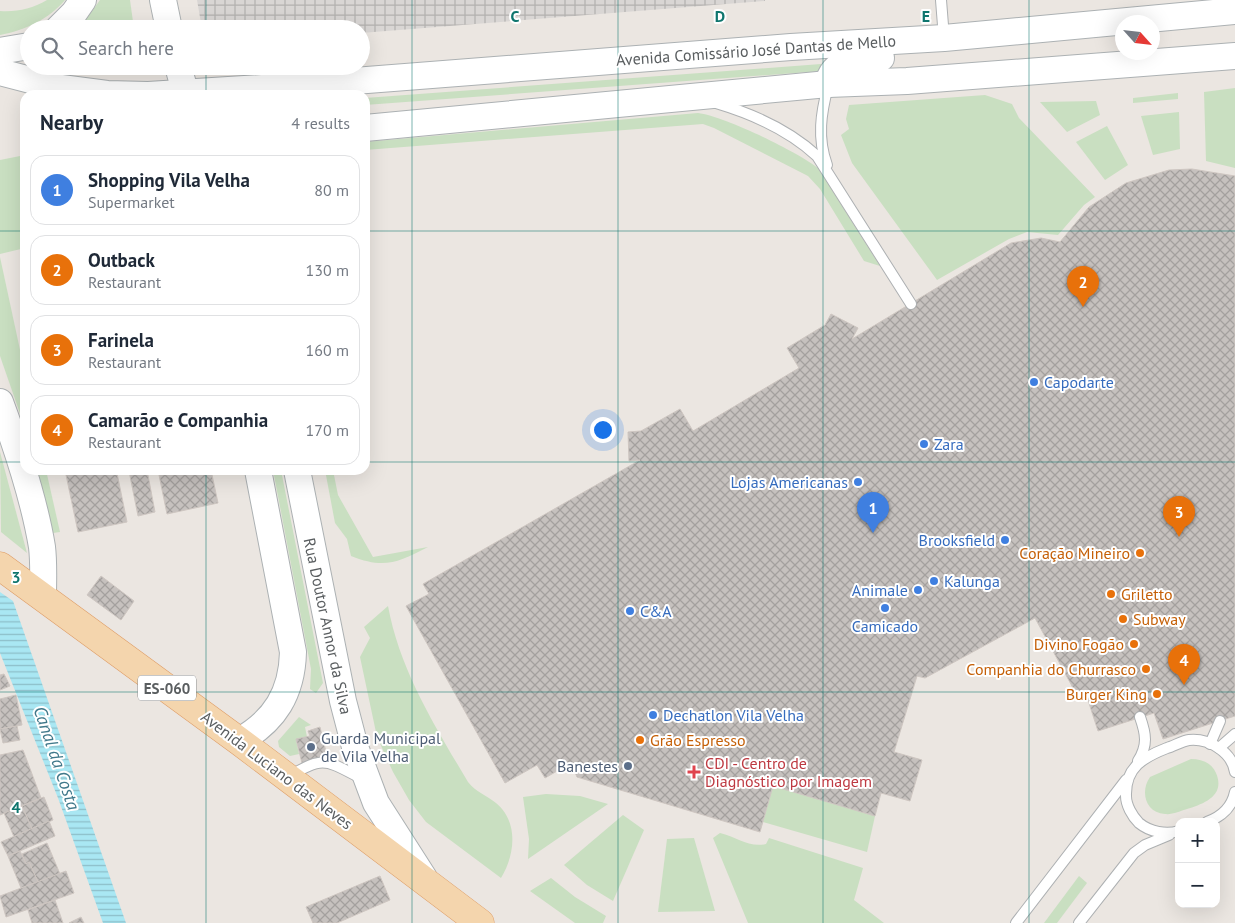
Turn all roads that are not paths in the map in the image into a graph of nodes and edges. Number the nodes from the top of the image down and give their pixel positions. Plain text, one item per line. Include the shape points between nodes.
1 (83, 0) edge
2 (163, 0) edge
3 (941, 0) edge
4 (1235, 11) edge
5 (66, 20) edge
6 (167, 20) edge
7 (954, 37) junction
8 (20, 48) edge
9 (0, 51) edge
10 (1235, 56) edge
11 (0, 72) edge
12 (181, 75) edge
13 (828, 84) junction
14 (76, 90) edge
15 (185, 90) edge
16 (279, 90) edge
17 (685, 98) junction
18 (370, 128) edge
19 (831, 175) junction
20 (910, 304) dead end
21 (0, 402) edge
22 (20, 461) edge
23 (24, 475) edge
24 (259, 475) edge
25 (298, 475) edge
26 (9, 573) edge
27 (44, 598) junction
28 (1140, 718) dead end
29 (1220, 721) dead end
30 (1235, 734) edge
31 (239, 740) junction
32 (1214, 746) junction
33 (1136, 764) junction
34 (1235, 772) edge
35 (1129, 775) junction
36 (288, 777) junction
37 (366, 781) junction
38 (1235, 792) edge
39 (1232, 807) edge
40 (1218, 818) edge
41 (1175, 832) edge
42 (1175, 833) edge
43 (428, 883) junction
44 (466, 919) edge
45 (1016, 923) edge
46 (1079, 923) edge

1 - 5 main road
2 - 6 main road
3 - 7 lane
4 - 7 main road, Avenida Comissário José Dantas de Mello
7 - 13 main road via 945,46 919,55 850,60 837,66
7 - 16 main road, Avenida Comissário José Dantas de Mello via 637,58
8 - 9 main road
10 - 13 main road
11 - 14 main road, Avenida Comissário José Dantas de Mello
12 - 15 main road
13 - 17 main road
13 - 19 lane via 820,127
17 - 18 main road
17 - 19 lane via 740,110 780,129 805,145
19 - 20 lane
21 - 22 main road
23 - 27 main road via 42,548
24 - 31 main road via 294,652 293,668 284,698 276,711 253,733
25 - 37 main road, Rua Doutor Annor da Silva via 343,701
26 - 27 main road, Avenida Luciano das Neves / ES-060
27 - 31 main road, Avenida Luciano das Neves / ES-060
28 - 33 lane via 1146,740
29 - 32 lane
30 - 32 lane
31 - 36 main road, Avenida Luciano das Neves / ES-060
32 - 33 lane via 1188,740 1146,756
32 - 34 lane via 1227,755
33 - 35 lane
35 - 41 lane via 1126,800 1138,822 1149,830
35 - 45 lane
36 - 37 lane via 309,764 322,761
36 - 43 main road, Avenida Luciano das Neves / ES-060
37 - 43 main road, Rua Doutor Annor da Silva via 376,803
38 - 39 lane
39 - 40 lane
42 - 46 lane via 1134,853
43 - 44 main road, Avenida Luciano das Neves / ES-060

